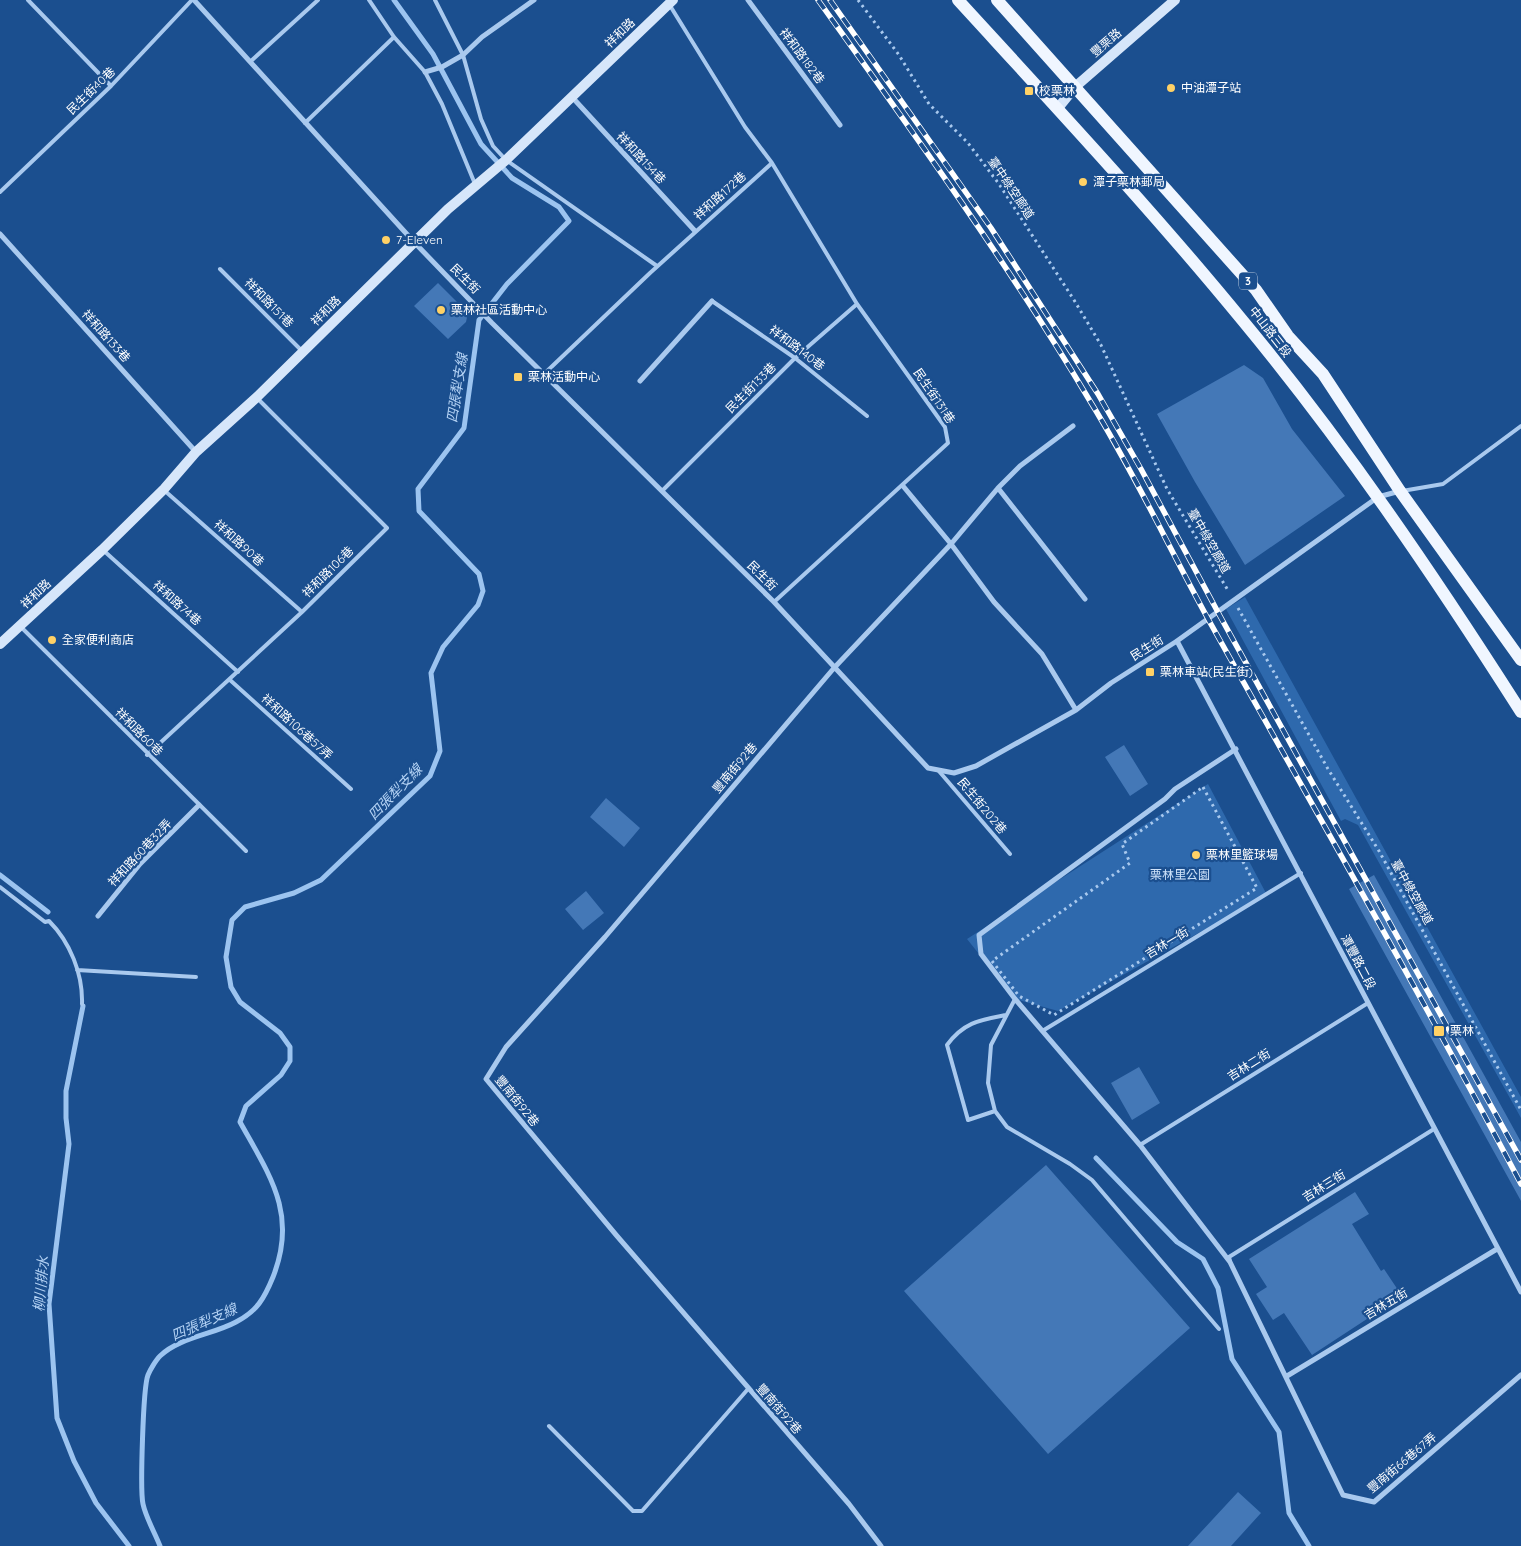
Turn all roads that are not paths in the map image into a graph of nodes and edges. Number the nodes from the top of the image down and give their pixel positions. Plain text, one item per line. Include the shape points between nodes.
1 (28, 0) edge
2 (193, 0) edge
3 (318, 0) edge
4 (369, 0) edge
5 (435, 0) edge
6 (534, 0) edge
7 (748, 0) edge
8 (958, 0) edge
9 (997, 0) edge
10 (1175, 0) edge
11 (671, 2) edge
12 (394, 37) junction
13 (463, 55) junction
14 (251, 61) junction
15 (425, 72) junction
16 (111, 86) junction
17 (1075, 87) junction
18 (572, 97) junction
19 (1058, 108) junction
20 (305, 123) junction
21 (840, 125) dead end
22 (506, 160) junction
23 (772, 163) junction
24 (474, 184) junction
25 (0, 192) edge
26 (695, 232) junction
27 (0, 234) edge
28 (414, 242) junction
29 (657, 266) junction
30 (220, 269) dead end
31 (712, 301) joint
32 (857, 304) junction
33 (303, 352) junction
34 (795, 358) junction
35 (544, 374) junction
36 (640, 381) dead end
37 (257, 397) junction
38 (867, 416) dead end
39 (1073, 426) dead end
40 (1521, 426) edge
41 (196, 452) junction
42 (903, 486) junction
43 (998, 488) junction
44 (164, 489) junction
45 (662, 490) junction
46 (1400, 491) junction
47 (1378, 497) junction
48 (951, 544) junction
49 (102, 550) junction
50 (1086, 599) dead end
51 (774, 602) junction
52 (302, 612) junction
53 (20, 626) junction
54 (1177, 641) junction
55 (0, 644) edge
56 (1521, 660) edge
57 (834, 668) junction
58 (238, 672) junction
59 (230, 680) junction
60 (1076, 710) junction
61 (1521, 712) edge
62 (1236, 749) junction
63 (147, 755) junction
64 (938, 770) junction
65 (351, 790) dead end
66 (199, 805) junction
67 (246, 851) dead end
68 (1010, 854) dead end
69 (1300, 873) junction
70 (0, 887) edge
71 (98, 916) dead end
72 (77, 970) junction
73 (196, 977) dead end
74 (1015, 999) junction
75 (1368, 1003) junction
76 (82, 1004) dead end
77 (1006, 1015) junction
78 (1044, 1030) junction
79 (995, 1112) junction
80 (1434, 1129) junction
81 (1140, 1144) junction
82 (1497, 1249) junction
83 (1230, 1262) junction
84 (1521, 1292) edge
85 (1219, 1329) dead end
86 (1521, 1374) edge
87 (1287, 1376) junction
88 (748, 1389) junction
89 (549, 1426) dead end
90 (881, 1546) edge

1 - 16 lane
2 - 14 street, 民生街
2 - 16 lane, 民生街40巷
3 - 14 lane
4 - 12 lane
5 - 13 lane
6 - 13 street via 482,37
7 - 21 street, 祥和路182巷
8 - 19 main road, 中山路三段 / 3
9 - 17 main road, 中山路三段 / 3
10 - 17 street, 豐栗路
11 - 18 street, 祥和路
11 - 23 lane via 745,127
12 - 15 lane
12 - 20 lane
13 - 15 street
13 - 22 lane via 481,119 493,146
14 - 20 street, 民生街
15 - 24 lane via 442,104
16 - 25 lane, 民生街40巷
17 - 19 street, 豐栗路
17 - 46 main road, 中山路三段 / 3 via 1256,290 1288,336 1323,374
18 - 22 street, 祥和路
18 - 26 street, 祥和路154巷
19 - 47 main road, 中山路三段 / 3 via 1244,322
20 - 28 street, 民生街
22 - 24 street, 祥和路
22 - 29 lane
23 - 26 lane, 祥和路172巷
23 - 32 lane, 民生街131巷
24 - 28 street, 祥和路
26 - 29 lane, 祥和路172巷
27 - 41 street, 祥和路133巷
28 - 33 street, 祥和路
28 - 35 street, 民生街
29 - 35 lane, 祥和路172巷
30 - 33 lane, 祥和路151巷
31 - 34 lane, 祥和路140巷
31 - 36 street
32 - 34 lane, 民生街133巷
32 - 42 lane, 民生街131巷 via 945,426 948,444
33 - 37 street, 祥和路
34 - 38 lane, 祥和路140巷
34 - 45 lane, 民生街133巷
35 - 45 street, 民生街
37 - 41 street, 祥和路
37 - 52 lane, 祥和路106巷 via 387,528
39 - 43 street via 1020,466
40 - 46 lane via 1443,484
41 - 44 street, 祥和路
42 - 48 street
42 - 51 lane, 民生街131巷
43 - 48 street
43 - 50 street
44 - 49 street, 祥和路
44 - 52 lane, 祥和路90巷
45 - 51 street, 民生街
46 - 47 street, 民生街
46 - 56 main road, 中山路三段 / 3
47 - 54 street, 民生街
47 - 61 main road, 中山路三段 / 3
48 - 57 street
48 - 60 street via 994,602 1042,654
49 - 53 street, 祥和路
49 - 58 lane, 祥和路74巷
51 - 57 street, 民生街
52 - 58 lane, 祥和路106巷
53 - 55 street, 祥和路
53 - 63 lane, 祥和路60巷
54 - 60 street, 民生街 via 1111,683
54 - 62 street, 潭豐路二段
57 - 64 street, 民生街 via 928,768
57 - 88 street, 豐南街92巷 via 605,937 506,1047 486,1079
58 - 59 lane, 祥和路106巷
59 - 63 lane, 祥和路106巷
59 - 65 lane, 祥和路106巷57弄
60 - 64 street, 民生街 via 976,766 954,773
62 - 69 street, 潭豐路二段
62 - 74 street via 1175,789 979,934 982,954
63 - 66 lane, 祥和路60巷
64 - 68 lane, 民生街202巷
66 - 67 lane, 祥和路60巷
66 - 71 street, 祥和路60巷32弄 via 140,864
69 - 75 street, 潭豐路二段
69 - 78 lane, 吉林一街
70 - 72 lane via 60,932
72 - 73 lane
72 - 76 lane via 82,984
74 - 77 lane
74 - 78 street
75 - 80 street, 潭豐路二段
75 - 81 lane, 吉林二街
77 - 79 lane via 991,1044 988,1083
77 - 79 lane via 979,1020 957,1031 947,1045 968,1120
78 - 81 street
79 - 85 lane via 1007,1126 1092,1180
80 - 82 street, 潭豐路二段
80 - 83 lane, 吉林三街 via 1229,1257
81 - 83 street
82 - 84 street, 潭豐路二段
82 - 87 street, 吉林五街
83 - 87 street
86 - 87 street, 豐南街66巷67弄 via 1374,1502 1343,1495
88 - 89 lane via 642,1511 634,1511
88 - 90 street, 豐南街92巷 via 849,1504

